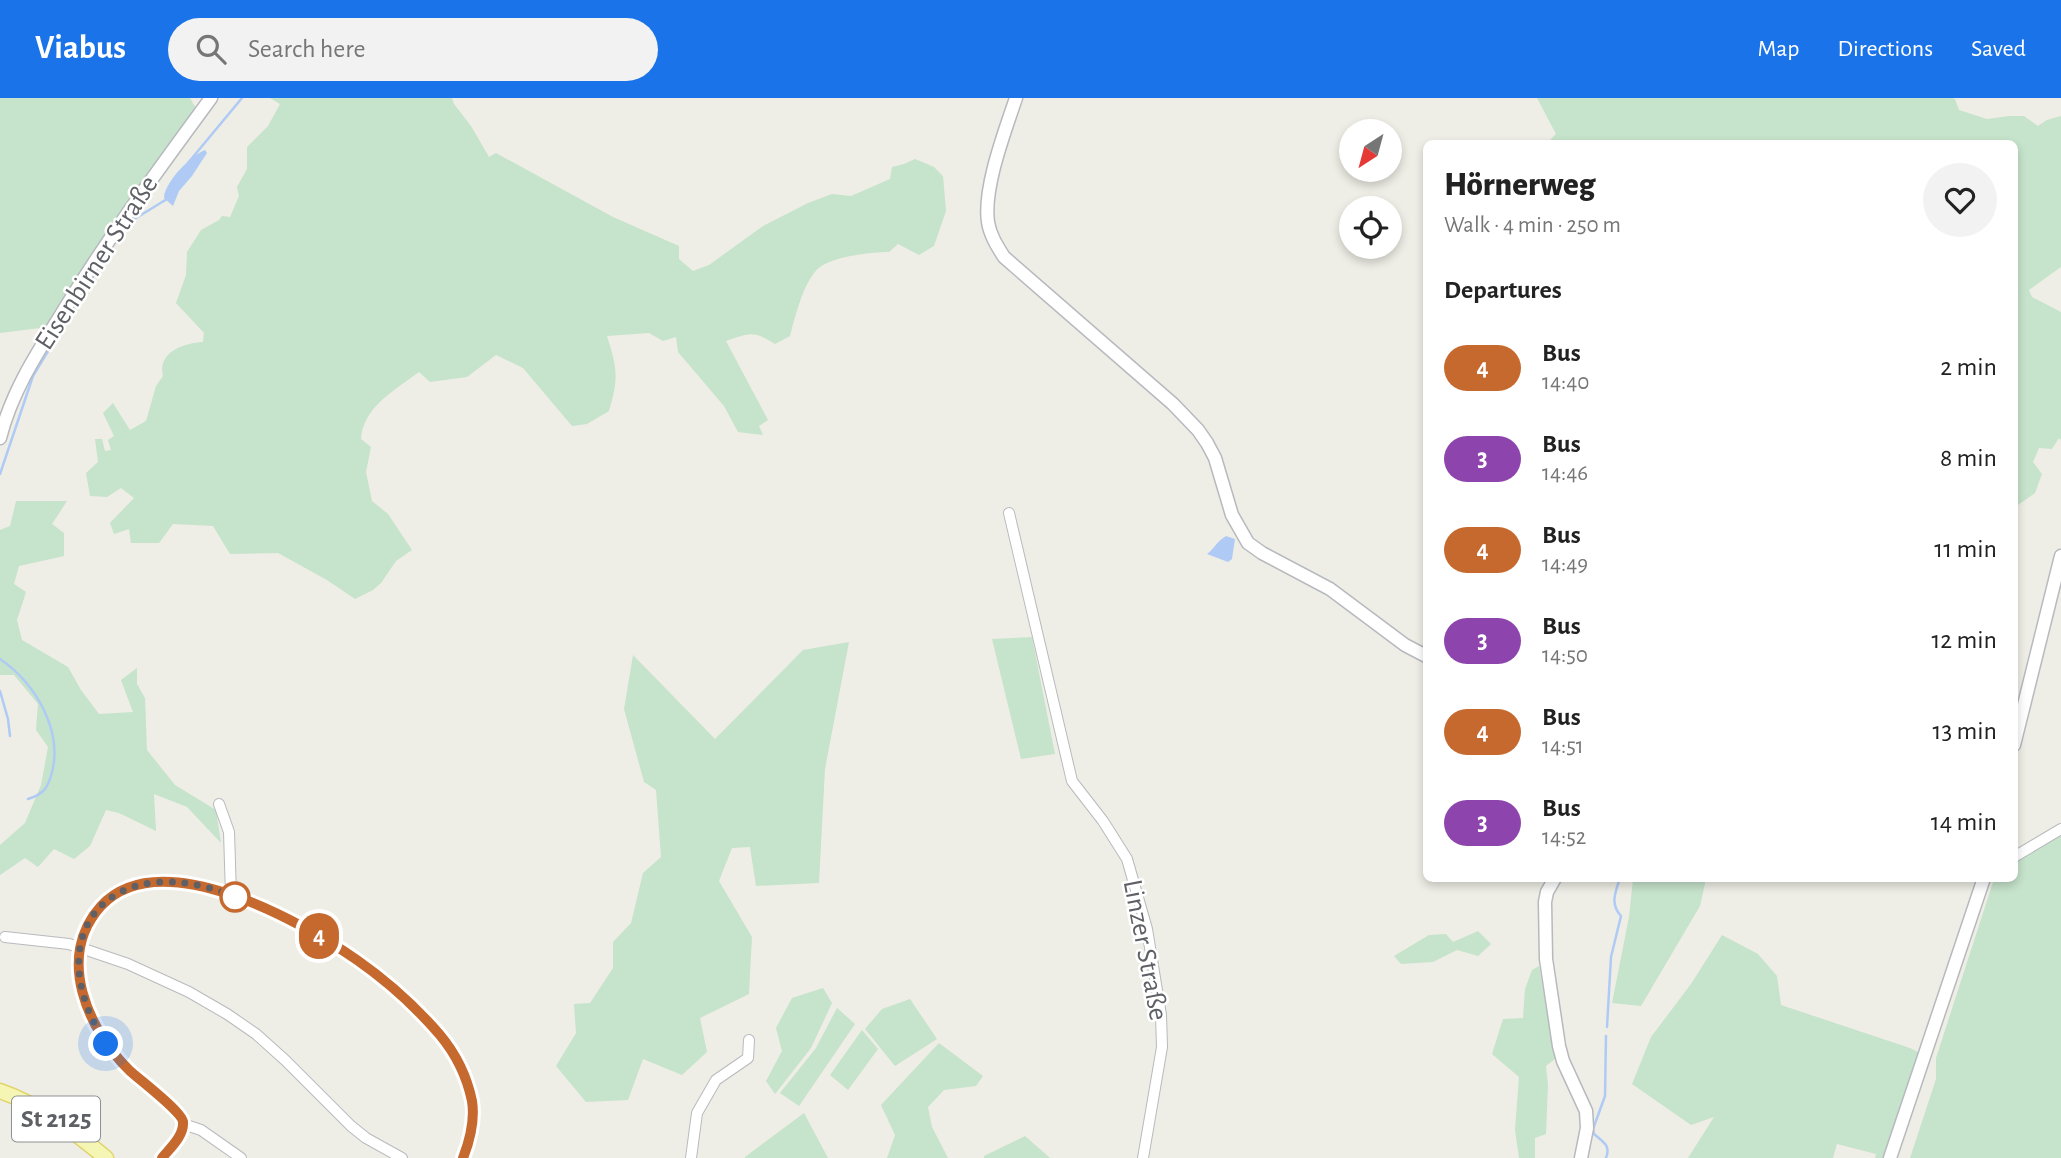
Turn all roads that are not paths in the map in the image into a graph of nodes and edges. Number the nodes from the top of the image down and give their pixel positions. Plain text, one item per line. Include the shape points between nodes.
1 (211, 98) edge
2 (1016, 98) edge
3 (0, 438) edge
4 (1009, 513) dead end
5 (2061, 556) edge
6 (1423, 654) edge
7 (2018, 729) edge
8 (219, 804) dead end
9 (2061, 829) edge
10 (2018, 855) edge
11 (1553, 882) edge
12 (1982, 882) edge
13 (231, 895) junction
14 (5, 937) dead end
15 (81, 947) junction
16 (749, 1040) dead end
17 (0, 1091) edge
18 (183, 1124) junction
19 (106, 1158) edge
20 (162, 1158) edge
21 (241, 1158) edge
22 (402, 1158) edge
23 (463, 1158) edge
24 (691, 1158) edge
25 (1143, 1158) edge
26 (1581, 1158) edge
27 (1890, 1158) edge

1 - 3 street, Eisenbirner Straße via 89,268 24,375
2 - 6 street via 987,209 991,235 1004,257 1198,430 1248,543 1330,589
4 - 25 street, Linzer Straße via 1072,781 1127,859 1147,929 1162,1047
5 - 7 street
8 - 13 street via 229,832
9 - 10 street
11 - 26 street via 1545,902 1545,941 1559,1046 1586,1111
12 - 27 street
13 - 15 street via 173,881 131,886 92,917
13 - 23 street via 296,923 358,961 440,1036 458,1063 472,1101 472,1124
14 - 15 street
15 - 18 street via 80,983 100,1034 111,1051 180,1114
15 - 22 street via 170,982 234,1018 271,1046 357,1131
16 - 24 street via 748,1058 716,1080 697,1113
17 - 19 main road, St 2125 via 54,1118
18 - 20 street
18 - 21 street via 201,1130

